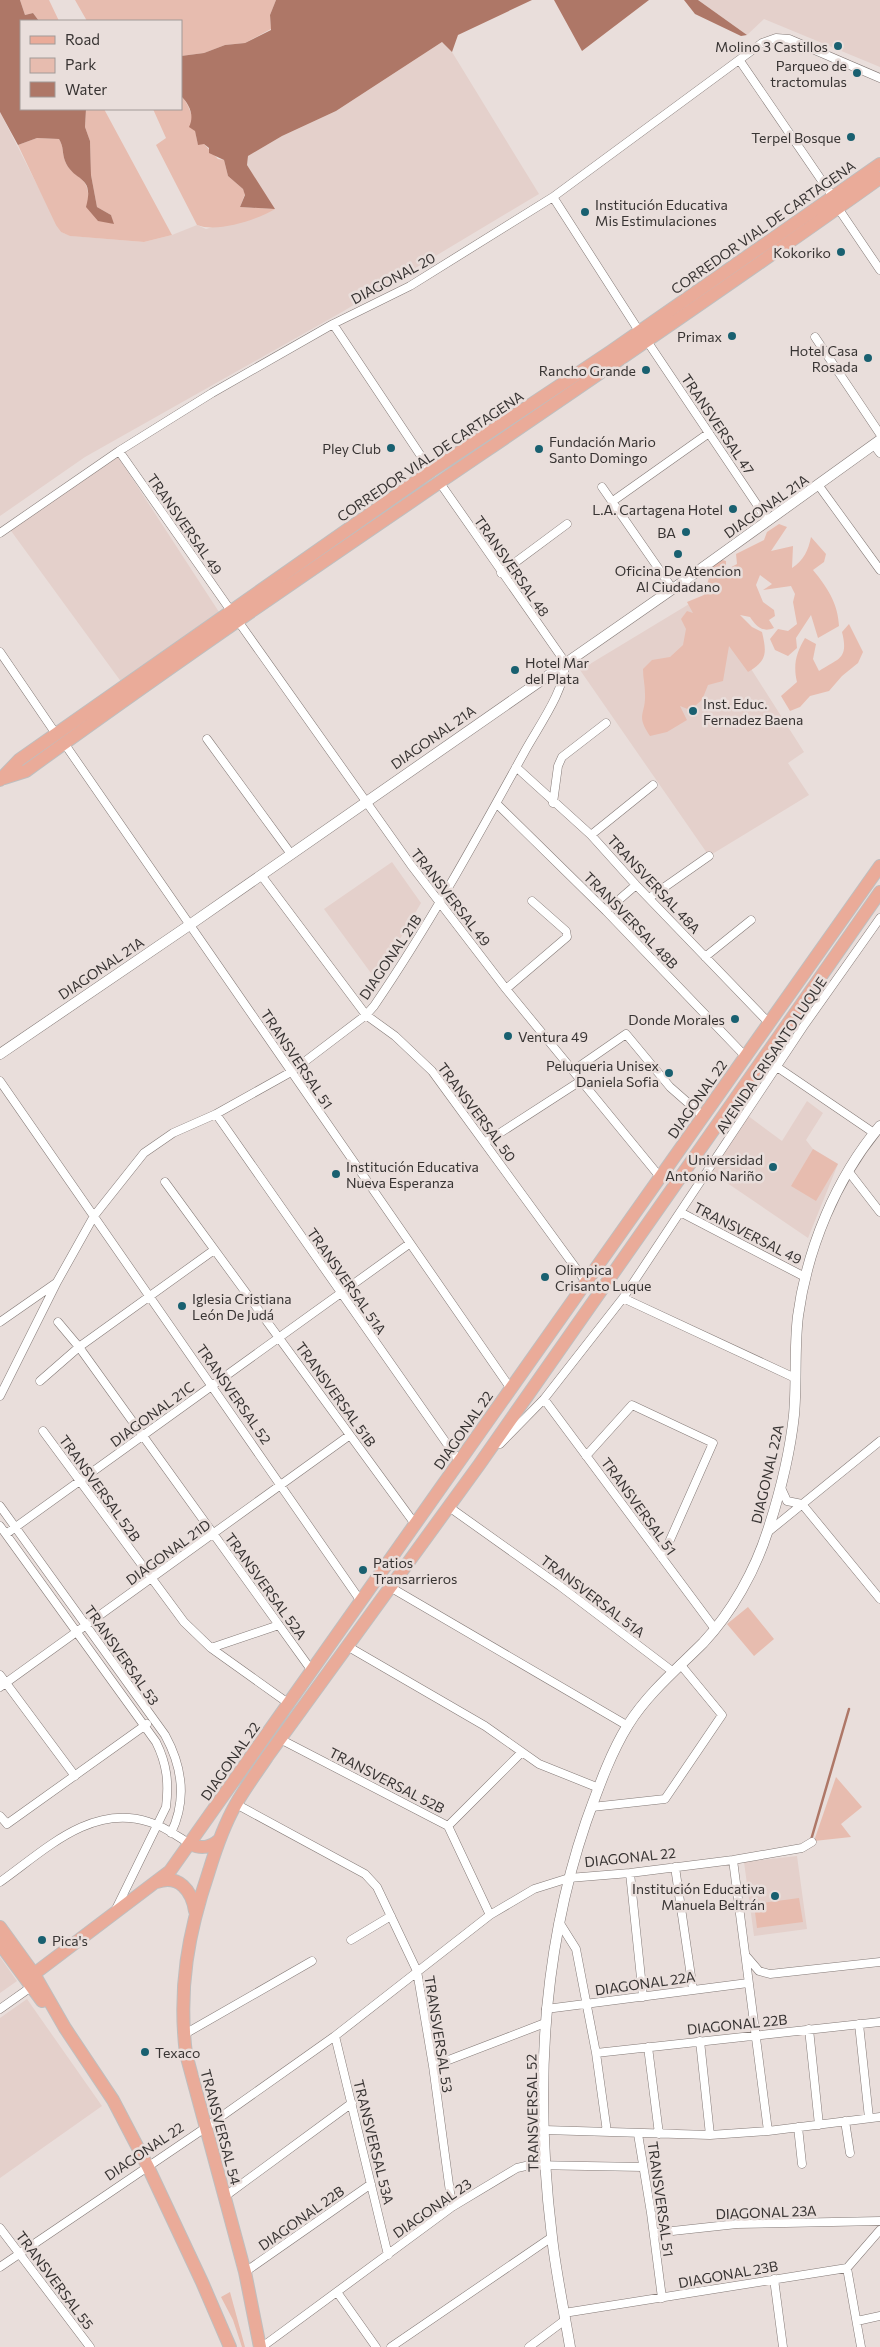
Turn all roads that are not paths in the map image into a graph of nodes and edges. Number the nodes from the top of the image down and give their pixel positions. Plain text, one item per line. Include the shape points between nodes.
1 (740, 61) junction
2 (880, 78) edge
3 (880, 164) edge
4 (880, 178) edge
5 (553, 197) junction
6 (836, 202) junction
7 (880, 270) edge
8 (333, 324) junction
9 (643, 336) junction
10 (815, 337) dead end
11 (709, 433) junction
12 (880, 434) edge
13 (878, 446) edge
14 (119, 451) junction
15 (431, 472) junction
16 (440, 484) junction
17 (819, 486) junction
18 (602, 487) dead end
19 (613, 501) junction
20 (768, 521) junction
21 (567, 524) dead end
22 (0, 533) edge
23 (880, 570) edge
24 (501, 573) junction
25 (672, 588) junction
26 (234, 616) junction
27 (0, 652) edge
28 (565, 662) junction
29 (606, 723) dead end
30 (60, 739) junction
31 (207, 739) dead end
32 (516, 767) junction
33 (1, 779) edge
34 (653, 785) dead end
35 (365, 802) junction
36 (554, 802) junction
37 (497, 804) junction
38 (591, 835) junction
39 (291, 854) junction
40 (709, 856) dead end
41 (880, 866) edge
42 (261, 875) junction
43 (636, 885) junction
44 (880, 892) edge
45 (649, 898) junction
46 (532, 901) dead end
47 (440, 903) junction
48 (606, 911) junction
49 (880, 918) edge
50 (751, 920) dead end
51 (191, 924) junction
52 (706, 957) junction
53 (506, 989) junction
54 (366, 1015) junction
55 (769, 1023) junction
56 (0, 1054) edge
57 (745, 1056) junction
58 (777, 1067) junction
59 (574, 1070) junction
60 (291, 1072) junction
61 (582, 1080) junction
62 (0, 1081) edge
63 (216, 1114) junction
64 (703, 1116) junction
65 (877, 1129) edge
66 (486, 1142) junction
67 (849, 1172) junction
68 (660, 1177) junction
69 (165, 1182) dead end
70 (680, 1212) junction
71 (880, 1212) edge
72 (94, 1216) junction
73 (409, 1244) junction
74 (214, 1250) junction
75 (805, 1277) junction
76 (57, 1282) junction
77 (586, 1282) junction
78 (341, 1294) junction
79 (150, 1297) junction
80 (623, 1298) junction
81 (0, 1322) edge
82 (58, 1322) dead end
83 (279, 1338) junction
84 (79, 1347) junction
85 (795, 1378) junction
86 (40, 1381) dead end
87 (212, 1386) junction
88 (511, 1389) junction
89 (0, 1396) edge
90 (544, 1398) junction
91 (43, 1431) dead end
92 (350, 1435) junction
93 (143, 1436) junction
94 (880, 1441) edge
95 (586, 1456) junction
96 (459, 1461) junction
97 (479, 1465) junction
98 (80, 1482) junction
99 (782, 1482) junction
100 (281, 1486) junction
101 (802, 1504) junction
102 (0, 1506) edge
103 (449, 1506) junction
104 (415, 1524) junction
105 (0, 1526) edge
106 (15, 1527) junction
107 (768, 1532) junction
108 (6, 1534) junction
109 (214, 1534) junction
110 (662, 1558) junction
111 (151, 1579) junction
112 (390, 1587) junction
113 (880, 1599) edge
114 (360, 1600) junction
115 (279, 1625) junction
116 (86, 1626) junction
117 (715, 1629) junction
118 (77, 1632) junction
119 (347, 1646) junction
120 (211, 1648) junction
121 (676, 1668) junction
122 (312, 1671) junction
123 (0, 1675) edge
124 (3, 1685) edge
125 (288, 1703) junction
126 (153, 1720) junction
127 (145, 1726) junction
128 (628, 1726) junction
129 (280, 1739) junction
130 (521, 1753) junction
131 (74, 1776) junction
132 (599, 1788) junction
133 (236, 1804) junction
134 (592, 1807) junction
135 (0, 1816) edge
136 (158, 1825) junction
137 (448, 1826) junction
138 (171, 1833) junction
139 (219, 1840) junction
140 (812, 1842) dead end
141 (190, 1844) junction
142 (733, 1860) junction
143 (675, 1867) junction
144 (630, 1873) junction
145 (569, 1878) junction
146 (0, 1882) edge
147 (154, 1883) junction
148 (195, 1912) junction
149 (113, 1914) junction
150 (490, 1915) junction
151 (391, 1916) junction
152 (558, 1922) junction
153 (0, 1927) edge
154 (351, 1940) dead end
155 (0, 1944) edge
156 (745, 1953) junction
157 (312, 1961) dead end
158 (880, 1962) edge
159 (417, 1971) junction
160 (34, 1974) junction
161 (748, 1982) junction
162 (31, 1987) junction
163 (693, 1990) junction
164 (643, 1997) junction
165 (587, 2005) junction
166 (0, 2009) edge
167 (546, 2009) junction
168 (880, 2022) edge
169 (545, 2023) junction
170 (859, 2024) junction
171 (65, 2028) junction
172 (809, 2029) junction
173 (754, 2034) junction
174 (183, 2035) junction
175 (335, 2036) junction
176 (700, 2041) junction
177 (648, 2047) junction
178 (596, 2053) junction
179 (433, 2066) junction
180 (352, 2103) junction
181 (880, 2116) edge
182 (869, 2118) junction
183 (845, 2121) junction
184 (819, 2125) junction
185 (798, 2127) junction
186 (205, 2128) junction
187 (544, 2130) junction
188 (768, 2130) junction
189 (607, 2132) junction
190 (638, 2134) junction
191 (659, 2134) junction
192 (710, 2135) junction
193 (850, 2153) dead end
194 (802, 2164) dead end
195 (545, 2166) junction
196 (148, 2167) junction
197 (643, 2168) junction
198 (371, 2184) junction
199 (224, 2197) junction
200 (452, 2207) junction
201 (880, 2221) edge
202 (0, 2228) edge
203 (880, 2230) edge
204 (654, 2233) junction
205 (552, 2237) junction
206 (19, 2254) junction
207 (388, 2255) junction
208 (0, 2267) edge
209 (847, 2268) junction
210 (245, 2272) junction
211 (774, 2279) junction
212 (337, 2292) junction
213 (662, 2298) junction
214 (880, 2316) edge
215 (564, 2317) junction
216 (857, 2321) junction
217 (90, 2347) edge
218 (230, 2347) edge
219 (261, 2347) edge
220 (376, 2347) edge
221 (391, 2347) edge
222 (529, 2347) edge
223 (570, 2347) edge
224 (783, 2347) edge
225 (861, 2347) edge

1 - 2 street, DIAGONAL 20 via 762,43 776,38 789,39
1 - 5 street, DIAGONAL 20
1 - 6 street
3 - 6 main road, CORREDOR VIAL DE CARTAGENA
4 - 6 main road, CORREDOR VIAL DE CARTAGENA
5 - 8 street, DIAGONAL 20 via 410,286
5 - 9 street, TRANSVERSAL 47
6 - 7 street
6 - 9 main road, CORREDOR VIAL DE CARTAGENA
8 - 14 street, DIAGONAL 20
8 - 15 street
9 - 11 street, TRANSVERSAL 47
9 - 15 main road, CORREDOR VIAL DE CARTAGENA
9 - 16 main road, CORREDOR VIAL DE CARTAGENA
10 - 12 street
11 - 19 street
11 - 20 street, TRANSVERSAL 47
13 - 17 street, DIAGONAL 21A
14 - 22 street, DIAGONAL 20
14 - 26 street, TRANSVERSAL 49
15 - 26 main road, CORREDOR VIAL DE CARTAGENA
16 - 24 street, TRANSVERSAL 48
16 - 26 main road, CORREDOR VIAL DE CARTAGENA
17 - 20 street, DIAGONAL 21A
17 - 23 street
18 - 19 street
19 - 25 street
20 - 25 street, DIAGONAL 21A
21 - 24 street
24 - 28 street, TRANSVERSAL 48
25 - 28 street, DIAGONAL 21A
26 - 30 main road, CORREDOR VIAL DE CARTAGENA
26 - 35 street, TRANSVERSAL 49
27 - 30 street, TRANSVERSAL 51
28 - 32 street, DIAGONAL 21B via 561,685
28 - 35 street, DIAGONAL 21A
29 - 36 street via 562,758 558,766
30 - 33 main road, CORREDOR VIAL DE CARTAGENA via 26,771
30 - 51 street, TRANSVERSAL 51
31 - 39 street
32 - 36 street, TRANSVERSAL 48A
32 - 37 street, DIAGONAL 21B
34 - 38 street
35 - 39 street, DIAGONAL 21A
35 - 47 street, TRANSVERSAL 49
36 - 38 street, TRANSVERSAL 48A
37 - 47 street, DIAGONAL 21B
37 - 48 street, TRANSVERSAL 48B
38 - 43 street, TRANSVERSAL 48A
39 - 42 street, DIAGONAL 21A
40 - 45 street
41 - 55 main road, DIAGONAL 22
42 - 51 street, DIAGONAL 21A
42 - 54 street, TRANSVERSAL 50
43 - 45 street, TRANSVERSAL 48A
43 - 48 street
44 - 97 main road, DIAGONAL 22
45 - 52 street, TRANSVERSAL 48A
46 - 53 street via 566,931 567,937
47 - 53 street, TRANSVERSAL 49
47 - 54 street, DIAGONAL 21B
48 - 57 street, TRANSVERSAL 48B
49 - 58 street, AVENIDA CRISANTO LUQUE
50 - 52 street
51 - 56 street, DIAGONAL 21A
51 - 60 street, TRANSVERSAL 51
52 - 55 street, TRANSVERSAL 48A
53 - 59 street, TRANSVERSAL 49
54 - 60 street, DIAGONAL 21B
54 - 66 street, TRANSVERSAL 50 via 395,1036 432,1071
55 - 57 main road, DIAGONAL 22
57 - 64 main road, DIAGONAL 22
58 - 65 street
58 - 70 street, AVENIDA CRISANTO LUQUE
59 - 61 street, TRANSVERSAL 49
59 - 64 street via 626,1034 670,1087
60 - 63 street, DIAGONAL 21B
60 - 73 street, TRANSVERSAL 51
61 - 66 street
61 - 68 street, TRANSVERSAL 49
62 - 72 street, TRANSVERSAL 52
63 - 72 street, DIAGONAL 21B via 173,1133 144,1153
63 - 78 street, TRANSVERSAL 51A
64 - 68 main road, DIAGONAL 22
65 - 67 street, DIAGONAL 22A
66 - 77 street, TRANSVERSAL 50
67 - 71 street
67 - 75 street, DIAGONAL 22A via 822,1223
68 - 77 main road, DIAGONAL 22
69 - 74 street, TRANSVERSAL 51B
70 - 75 street, TRANSVERSAL 49
70 - 80 street, AVENIDA CRISANTO LUQUE
72 - 76 street
72 - 79 street, TRANSVERSAL 52
73 - 78 street, DIAGONAL 21C
73 - 88 street, TRANSVERSAL 51
74 - 79 street
74 - 83 street, TRANSVERSAL 51B
75 - 85 street, DIAGONAL 22A via 797,1321
76 - 81 street
76 - 89 street
77 - 88 main road, DIAGONAL 22
78 - 83 street, DIAGONAL 21C
78 - 96 street, TRANSVERSAL 51A
79 - 84 street
79 - 87 street, TRANSVERSAL 52
80 - 85 street
80 - 90 street, AVENIDA CRISANTO LUQUE
82 - 84 street, TRANSVERSAL 52A
83 - 87 street, DIAGONAL 21C
83 - 92 street, TRANSVERSAL 51B
84 - 86 street
84 - 93 street, TRANSVERSAL 52A
85 - 99 street, DIAGONAL 22A via 794,1416
87 - 93 street, DIAGONAL 21C
87 - 100 street, TRANSVERSAL 52
88 - 96 main road, DIAGONAL 22
90 - 95 street, TRANSVERSAL 51
90 - 97 street, AVENIDA CRISANTO LUQUE
91 - 98 street, TRANSVERSAL 52B
92 - 100 street, DIAGONAL 21D
92 - 104 street, TRANSVERSAL 51B
93 - 98 street, DIAGONAL 21C
93 - 109 street, TRANSVERSAL 52A
94 - 101 street
95 - 110 street, TRANSVERSAL 51
95 - 110 street via 632,1405 712,1443
96 - 104 main road, DIAGONAL 22
97 - 103 main road, DIAGONAL 22
98 - 106 street, DIAGONAL 21C
98 - 111 street, TRANSVERSAL 52B
99 - 101 street via 782,1493 787,1501
99 - 107 street, DIAGONAL 22A
100 - 109 street, DIAGONAL 21D
100 - 114 street, TRANSVERSAL 52
101 - 107 street
101 - 113 street
102 - 106 street, TRANSVERSAL 53
103 - 112 main road, DIAGONAL 22
103 - 121 street, TRANSVERSAL 51A
104 - 114 main road, DIAGONAL 22
105 - 108 street, TRANSVERSAL 53
106 - 108 street, DIAGONAL 21C
106 - 116 street, TRANSVERSAL 53
107 - 117 street, DIAGONAL 22A via 744,1586
108 - 118 street, TRANSVERSAL 53
109 - 111 street, DIAGONAL 21D
109 - 115 street, TRANSVERSAL 52A
110 - 117 street, TRANSVERSAL 51
111 - 116 street, DIAGONAL 21D
111 - 120 street, TRANSVERSAL 52B via 184,1622
112 - 119 main road, DIAGONAL 22
112 - 128 street
114 - 122 main road, DIAGONAL 22
115 - 120 street
115 - 122 street, TRANSVERSAL 52A
116 - 118 street, DIAGONAL 21D
116 - 126 street, TRANSVERSAL 53
117 - 121 street, DIAGONAL 22A
118 - 124 street, DIAGONAL 21D
118 - 127 street, TRANSVERSAL 53
119 - 129 main road, DIAGONAL 22
119 - 130 street via 485,1726
120 - 125 street, TRANSVERSAL 52B
121 - 128 street, DIAGONAL 22A
121 - 134 street, TRANSVERSAL 51A via 722,1715 665,1799
122 - 125 main road, DIAGONAL 22
123 - 124 street
124 - 131 street
125 - 141 main road, DIAGONAL 22
126 - 127 street
126 - 138 street, TRANSVERSAL 53 via 172,1749 180,1776 180,1808
127 - 131 street
127 - 136 street, TRANSVERSAL 53 via 156,1742 167,1769 167,1799
128 - 132 street, DIAGONAL 22A
129 - 133 main road, DIAGONAL 22
129 - 137 street, TRANSVERSAL 52B
130 - 132 street via 553,1771
130 - 137 street
131 - 135 street via 6,1824
132 - 134 street, DIAGONAL 22A
133 - 139 main road, DIAGONAL 22
133 - 151 street, TRANSVERSAL 53 via 364,1874 377,1887
134 - 145 street, DIAGONAL 22A
136 - 138 street
136 - 146 street via 135,1818 96,1820 76,1828
136 - 149 street, TRANSVERSAL 53
137 - 150 street, TRANSVERSAL 52B
138 - 141 street
139 - 141 main road via 202,1848
139 - 148 main road, DIAGONAL 22
140 - 142 street, DIAGONAL 22 via 802,1848
141 - 147 main road, DIAGONAL 22 via 170,1871
142 - 143 street, DIAGONAL 22
142 - 156 street
143 - 144 street, DIAGONAL 22
143 - 163 street
144 - 145 street, DIAGONAL 22
144 - 164 street
145 - 150 street, DIAGONAL 22 via 534,1889
145 - 152 street, TRANSVERSAL 52
147 - 148 main road via 179,1882 191,1894
147 - 149 main road, DIAGONAL 22
148 - 174 main road, TRANSVERSAL 54 via 184,1967
149 - 160 main road, DIAGONAL 22
150 - 159 street, DIAGONAL 22
151 - 154 street
151 - 159 street, TRANSVERSAL 53
152 - 165 street via 576,1949
152 - 167 street, TRANSVERSAL 52
153 - 160 main road
155 - 162 main road
156 - 158 street via 753,1966 770,1974
156 - 161 street
157 - 174 street
159 - 175 street, DIAGONAL 22
159 - 179 street, TRANSVERSAL 53
160 - 171 main road
161 - 163 street, DIAGONAL 22A
161 - 173 street
162 - 166 street
162 - 171 main road
163 - 164 street, DIAGONAL 22A
164 - 165 street, DIAGONAL 22A
165 - 167 street, DIAGONAL 22A
165 - 178 street
167 - 169 street, TRANSVERSAL 52
168 - 170 street, DIAGONAL 22B
169 - 179 street
169 - 187 street, TRANSVERSAL 52
170 - 172 street, DIAGONAL 22B
170 - 182 street
171 - 196 main road via 113,2100
172 - 173 street, DIAGONAL 22B
172 - 184 street
173 - 176 street, DIAGONAL 22B
173 - 188 street
174 - 186 main road, TRANSVERSAL 54
175 - 180 street, TRANSVERSAL 53A
175 - 186 street, DIAGONAL 22
176 - 177 street, DIAGONAL 22B
176 - 192 street
177 - 178 street, DIAGONAL 22B
177 - 191 street, TRANSVERSAL 51
178 - 189 street
179 - 200 street, TRANSVERSAL 53
180 - 198 street, TRANSVERSAL 53A
180 - 199 street
181 - 182 street
182 - 183 street
183 - 184 street
183 - 193 street
184 - 185 street
185 - 188 street
185 - 194 street
186 - 196 street, DIAGONAL 22
186 - 199 main road, TRANSVERSAL 54
187 - 189 street
187 - 195 street, TRANSVERSAL 52
188 - 192 street
189 - 190 street
190 - 191 street
190 - 197 street, TRANSVERSAL 51
191 - 192 street
195 - 197 street, DIAGONAL 23
195 - 200 street, DIAGONAL 23 via 517,2168
195 - 205 street, TRANSVERSAL 52
196 - 206 street, DIAGONAL 22
196 - 218 main road
197 - 204 street, TRANSVERSAL 51
198 - 207 street, TRANSVERSAL 53A
198 - 210 street, DIAGONAL 22B
199 - 210 main road, TRANSVERSAL 54
200 - 207 street, DIAGONAL 23
201 - 204 street, DIAGONAL 23A via 737,2224
202 - 206 street, TRANSVERSAL 55
203 - 209 street
204 - 213 street, TRANSVERSAL 51
205 - 215 street, TRANSVERSAL 52
205 - 221 street
206 - 208 street, DIAGONAL 22
206 - 217 street, TRANSVERSAL 55
207 - 212 street, DIAGONAL 23
209 - 211 street, DIAGONAL 23B
209 - 216 street
210 - 219 main road, TRANSVERSAL 54
211 - 213 street, DIAGONAL 23B
211 - 224 street
212 - 219 street, DIAGONAL 23
212 - 220 street
213 - 215 street, DIAGONAL 23B
214 - 216 street
215 - 222 street, DIAGONAL 23B
215 - 223 street, TRANSVERSAL 52
216 - 225 street

